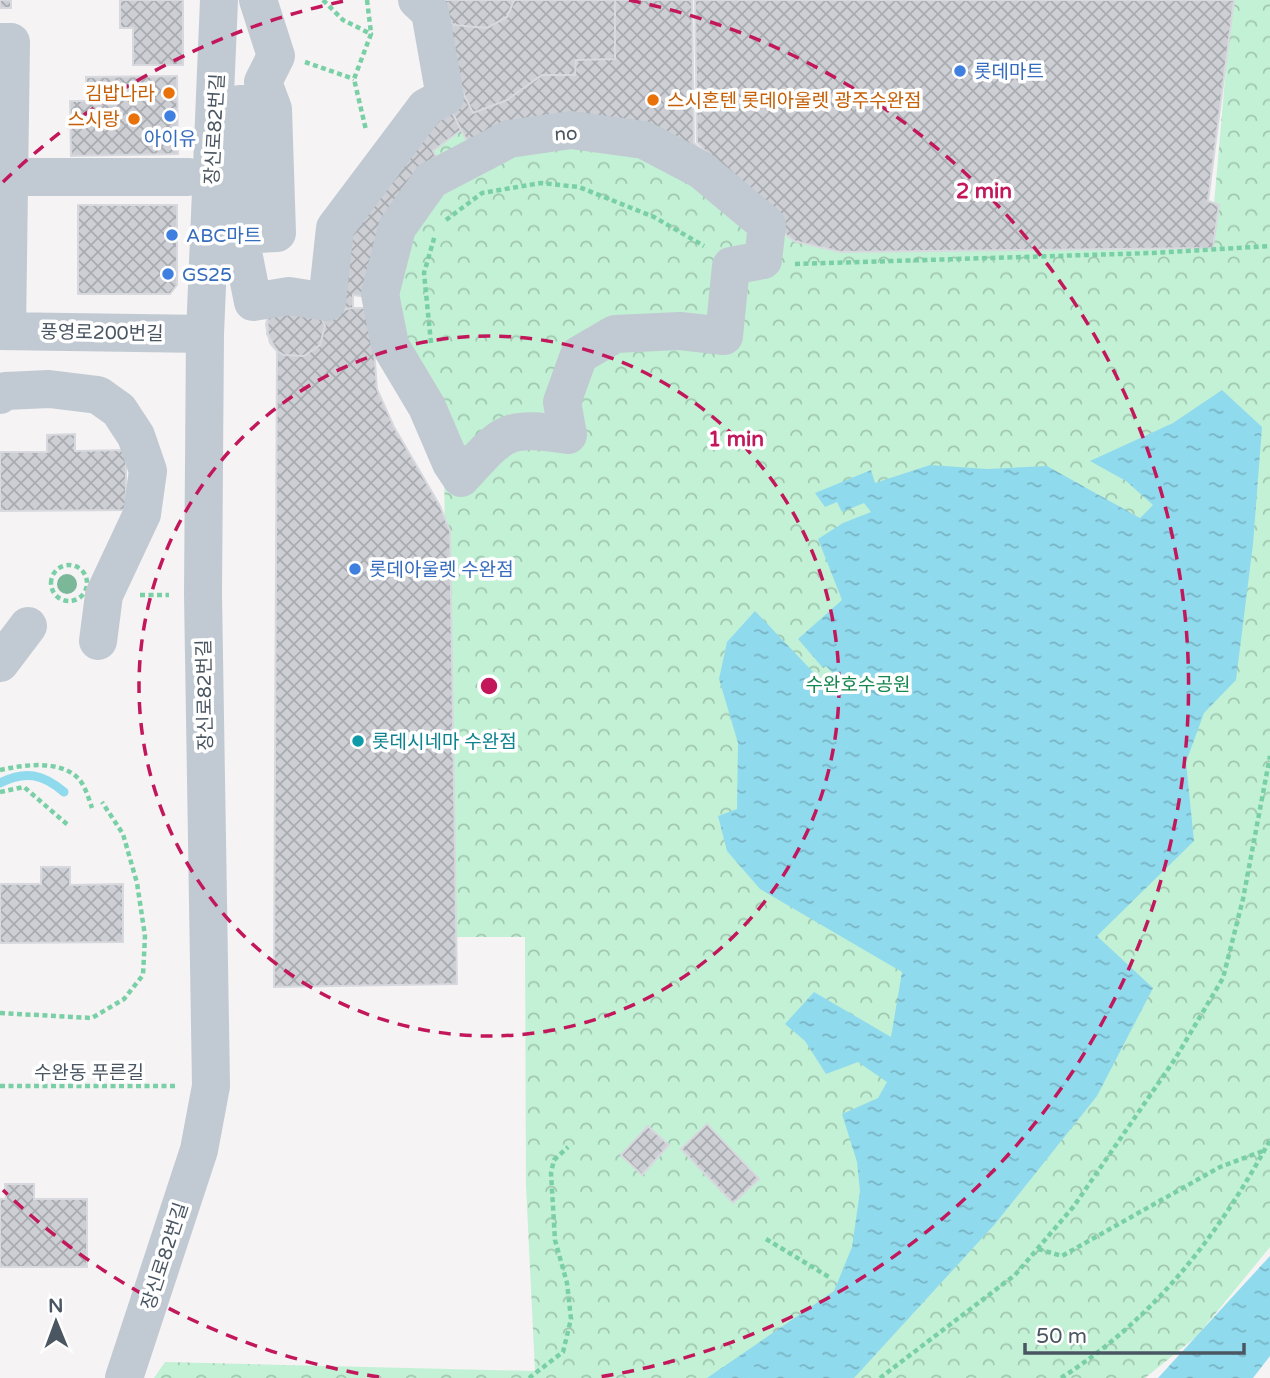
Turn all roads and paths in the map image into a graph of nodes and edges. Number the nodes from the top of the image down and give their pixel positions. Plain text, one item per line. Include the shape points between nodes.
1 (219, 0) edge
2 (258, 0) edge
3 (368, 0) edge
4 (417, 0) edge
5 (371, 34) dead end
6 (0, 42) edge
7 (275, 59) junction
8 (354, 79) dead end
9 (4, 177) edge
10 (188, 177) dead end
11 (438, 226) dead end
12 (1270, 246) edge
13 (792, 264) dead end
14 (737, 265) junction
15 (3, 331) edge
16 (205, 334) junction
17 (0, 395) edge
18 (52, 593) junction
19 (36, 612) joint
20 (98, 641) dead end
21 (0, 663) edge
22 (1270, 756) edge
23 (0, 770) edge
24 (0, 792) edge
25 (102, 802) dead end
26 (93, 808) dead end
27 (69, 826) dead end
28 (0, 1013) edge
29 (0, 1086) edge
30 (178, 1086) dead end
31 (1270, 1140) edge
32 (568, 1147) dead end
33 (1264, 1151) junction
34 (766, 1239) dead end
35 (1038, 1249) junction
36 (829, 1277) dead end
37 (124, 1378) edge
38 (529, 1378) edge
39 (880, 1378) edge
40 (1062, 1378) edge

1 - 16 street, 장신로82번길
2 - 7 street
3 - 5 path
4 - 7 street via 430,12 445,97 426,107 335,228 327,302 289,296 253,302 239,232 240,104 251,104 257,112 257,234 277,233 273,109 263,82
6 - 9 street via 11,42
7 - 8 path via 312,63
9 - 10 street
9 - 15 street
11 - 14 path via 482,193 541,183 579,187 654,216
12 - 13 path
14 - 14 street, no via 731,266 724,336 680,331 615,334 579,355 562,402 568,435 524,429 498,438 461,478 390,345 380,294 397,228 431,180 509,139 571,130 643,140 711,178 767,225 763,260
15 - 16 street, 풍영로200번길
16 - 37 street, 장신로82번길 via 203,594 211,1086 199,1150
17 - 20 street via 49,389 98,395 119,410 136,436 148,471 142,514 103,595
18 - 18 path via 66,601 82,597 85,573 63,565 51,577
18 - 19 path
19 - 21 street
22 - 35 path via 1223,978 1175,1059 1074,1206
23 - 26 path via 34,764 70,772 80,780
24 - 27 path via 24,787
25 - 28 path via 123,834 137,883 145,936 143,975 124,999 92,1018
29 - 30 path, 수완동 푸른길
31 - 33 path
32 - 38 path via 554,1160 551,1173 557,1256 570,1300 569,1336 564,1352
33 - 35 path via 1220,1167 1062,1256
33 - 40 path via 1233,1208 1181,1276 1121,1335
34 - 36 path
35 - 39 path via 1015,1275

